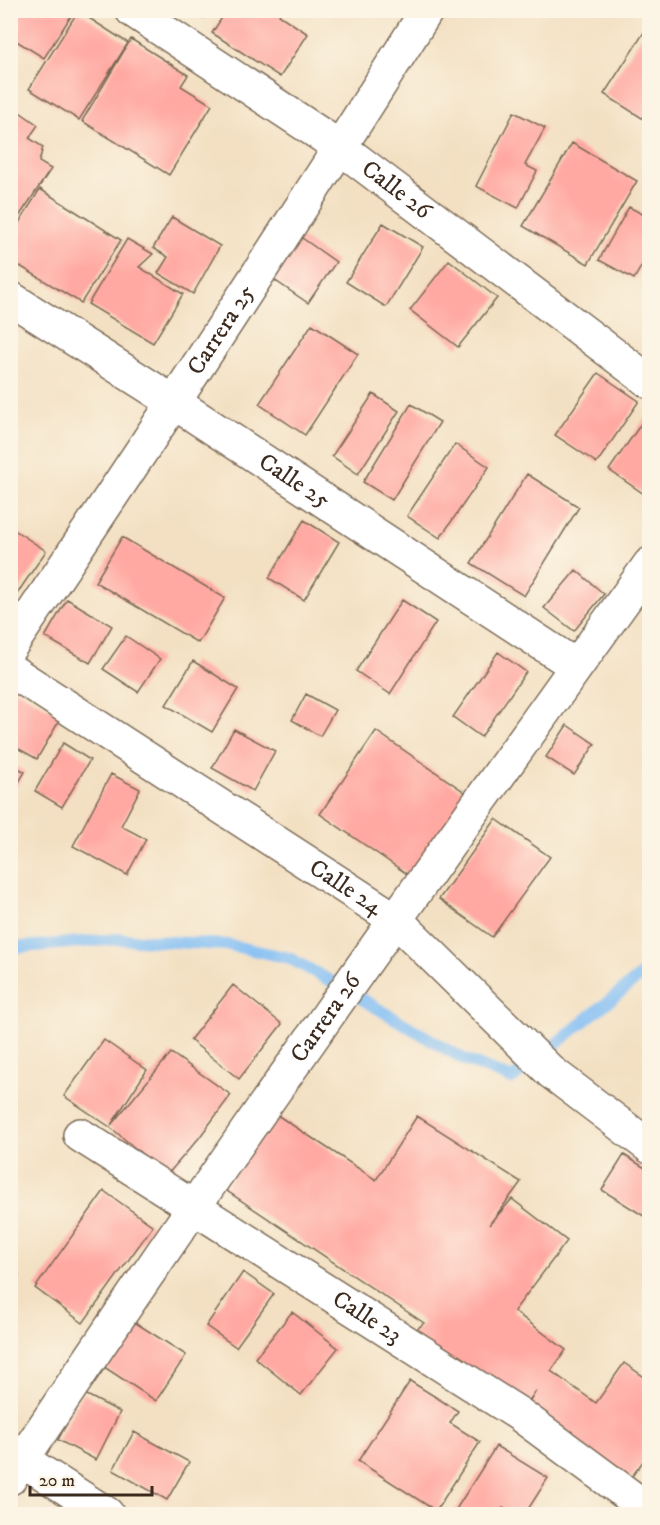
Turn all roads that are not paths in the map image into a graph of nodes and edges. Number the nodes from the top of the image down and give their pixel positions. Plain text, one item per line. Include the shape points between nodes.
1 (132, 10) edge
2 (427, 10) edge
3 (341, 148) junction
4 (10, 298) edge
5 (650, 382) edge
6 (175, 403) junction
7 (650, 564) edge
8 (10, 647) edge
9 (576, 666) junction
10 (10, 670) edge
11 (396, 920) junction
12 (80, 1135) dead end
13 (650, 1147) edge
14 (195, 1207) junction
15 (15, 1463) edge
16 (650, 1511) edge
17 (107, 1515) edge

1 - 3 street, Calle 26
2 - 3 street, Carrera 25
3 - 5 street, Calle 26
3 - 6 street, Carrera 25
4 - 6 street, Calle 25
6 - 8 street, Carrera 25
6 - 9 street, Calle 25
7 - 9 street, Carrera 26
9 - 11 street, Carrera 26
10 - 11 street, Calle 24
11 - 13 street, Calle 24 via 551,1072
11 - 14 street, Carrera 26
12 - 14 street, Calle 23
14 - 15 street, Carrera 26
14 - 16 street, Calle 23 via 519,1414
15 - 17 street

